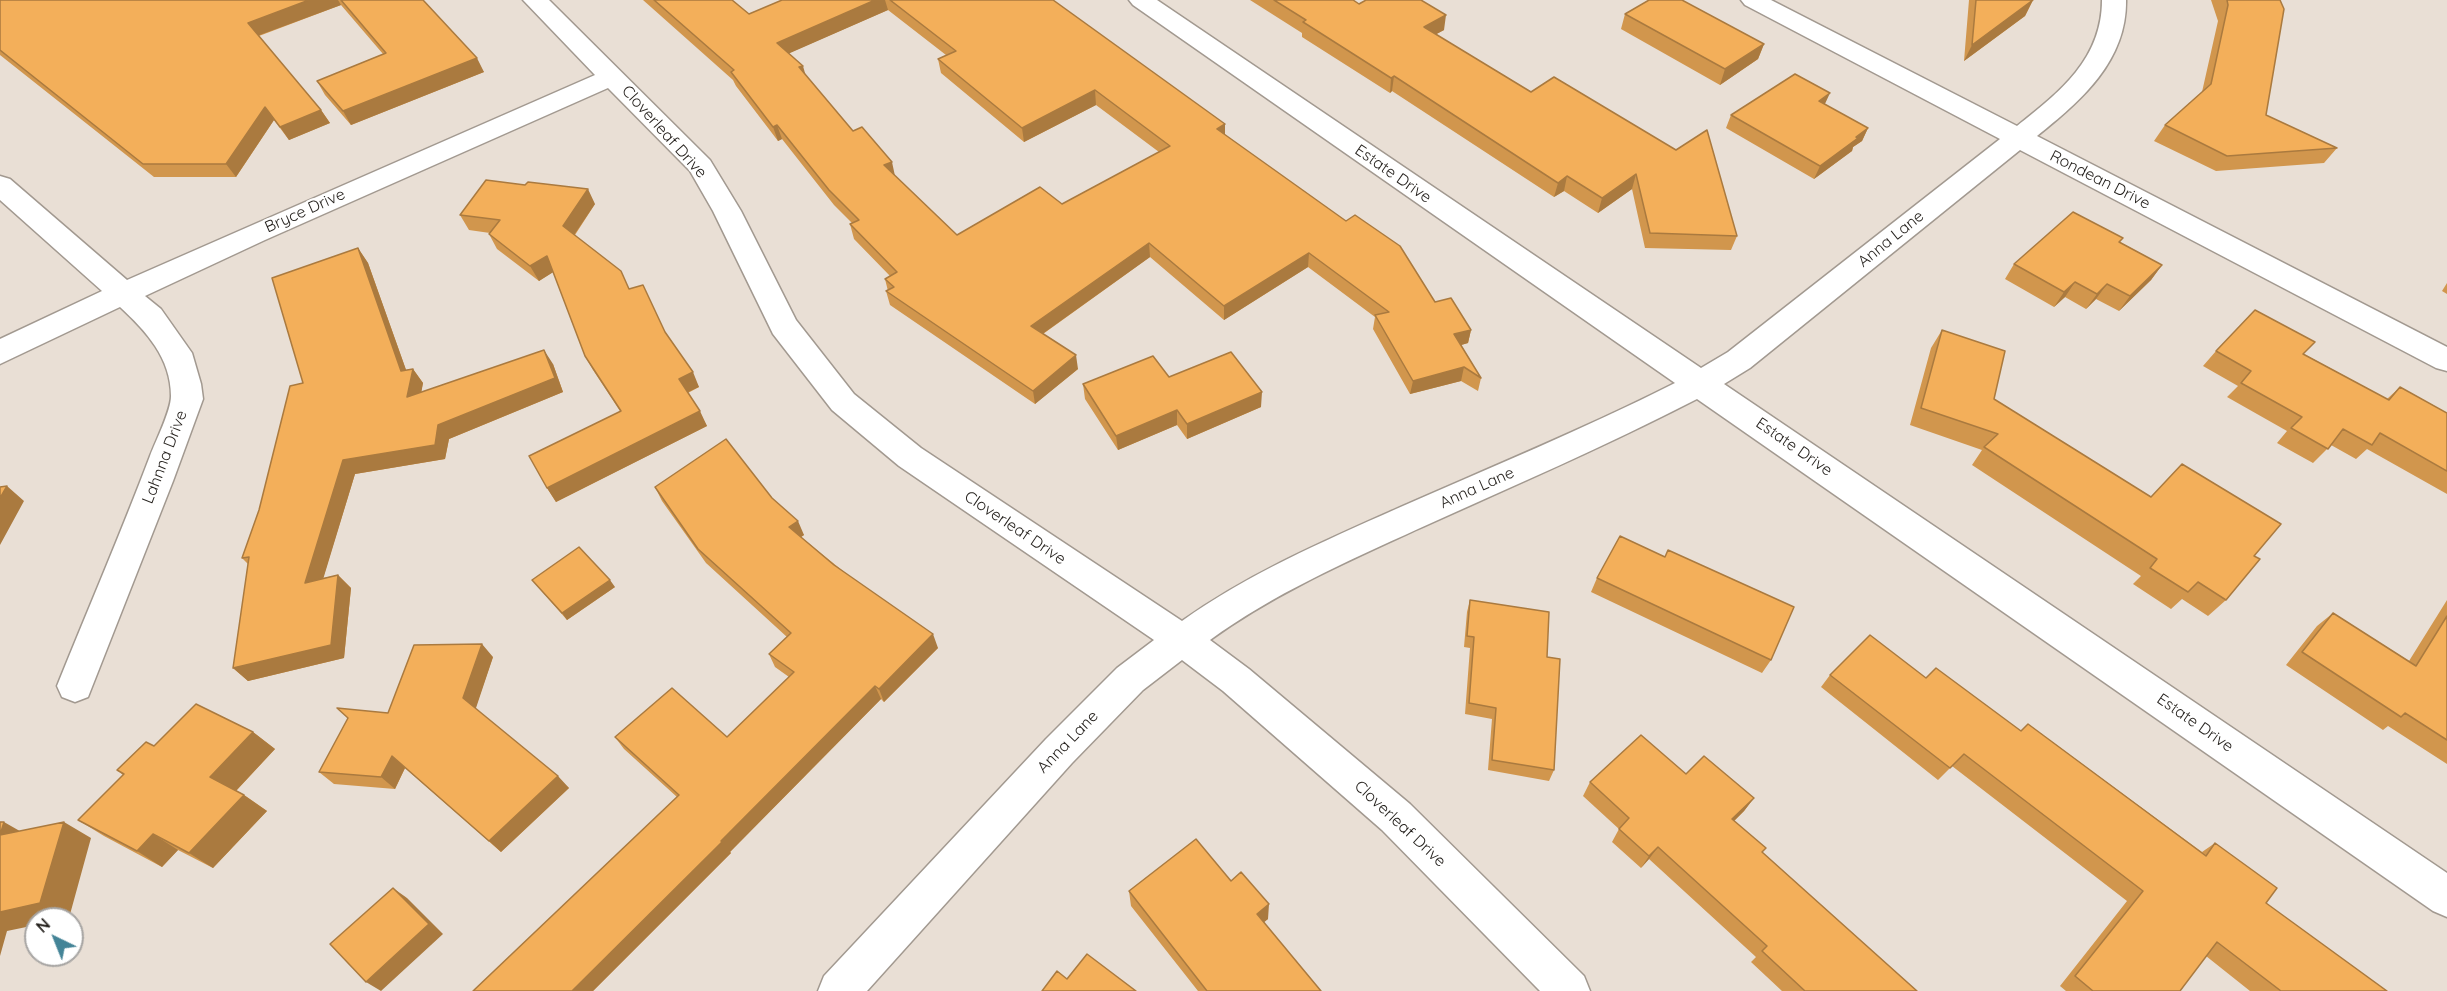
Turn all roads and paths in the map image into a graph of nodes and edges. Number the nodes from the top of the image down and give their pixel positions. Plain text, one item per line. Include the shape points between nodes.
1 (535, 0) edge
2 (1141, 0) edge
3 (1753, 0) edge
4 (2114, 0) edge
5 (613, 76) junction
6 (2018, 137) junction
7 (0, 185) edge
8 (123, 293) junction
9 (0, 353) edge
10 (2447, 360) edge
11 (1701, 383) junction
12 (1182, 640) junction
13 (75, 686) dead end
14 (2447, 897) edge
15 (839, 991) edge
16 (1569, 991) edge

1 - 5 street, Cloverleaf Drive
2 - 11 street, Estate Drive
3 - 6 street, Rondean Drive
4 - 6 street, Anna Lane via 2116,15 2103,55 2071,94
5 - 8 street, Bryce Drive
5 - 12 street, Cloverleaf Drive via 700,166 784,326 843,402 910,457
6 - 10 street, Rondean Drive
6 - 11 street, Anna Lane via 1739,360
7 - 8 street, Lahnna Drive
8 - 9 street, Bryce Drive
8 - 13 street, Lahnna Drive via 150,317 177,352 187,399
11 - 12 street, Anna Lane via 1627,421 1334,552 1234,603
11 - 14 street, Estate Drive
12 - 15 street, Anna Lane via 1130,679 1059,751
12 - 16 street, Cloverleaf Drive via 1236,680 1396,817

